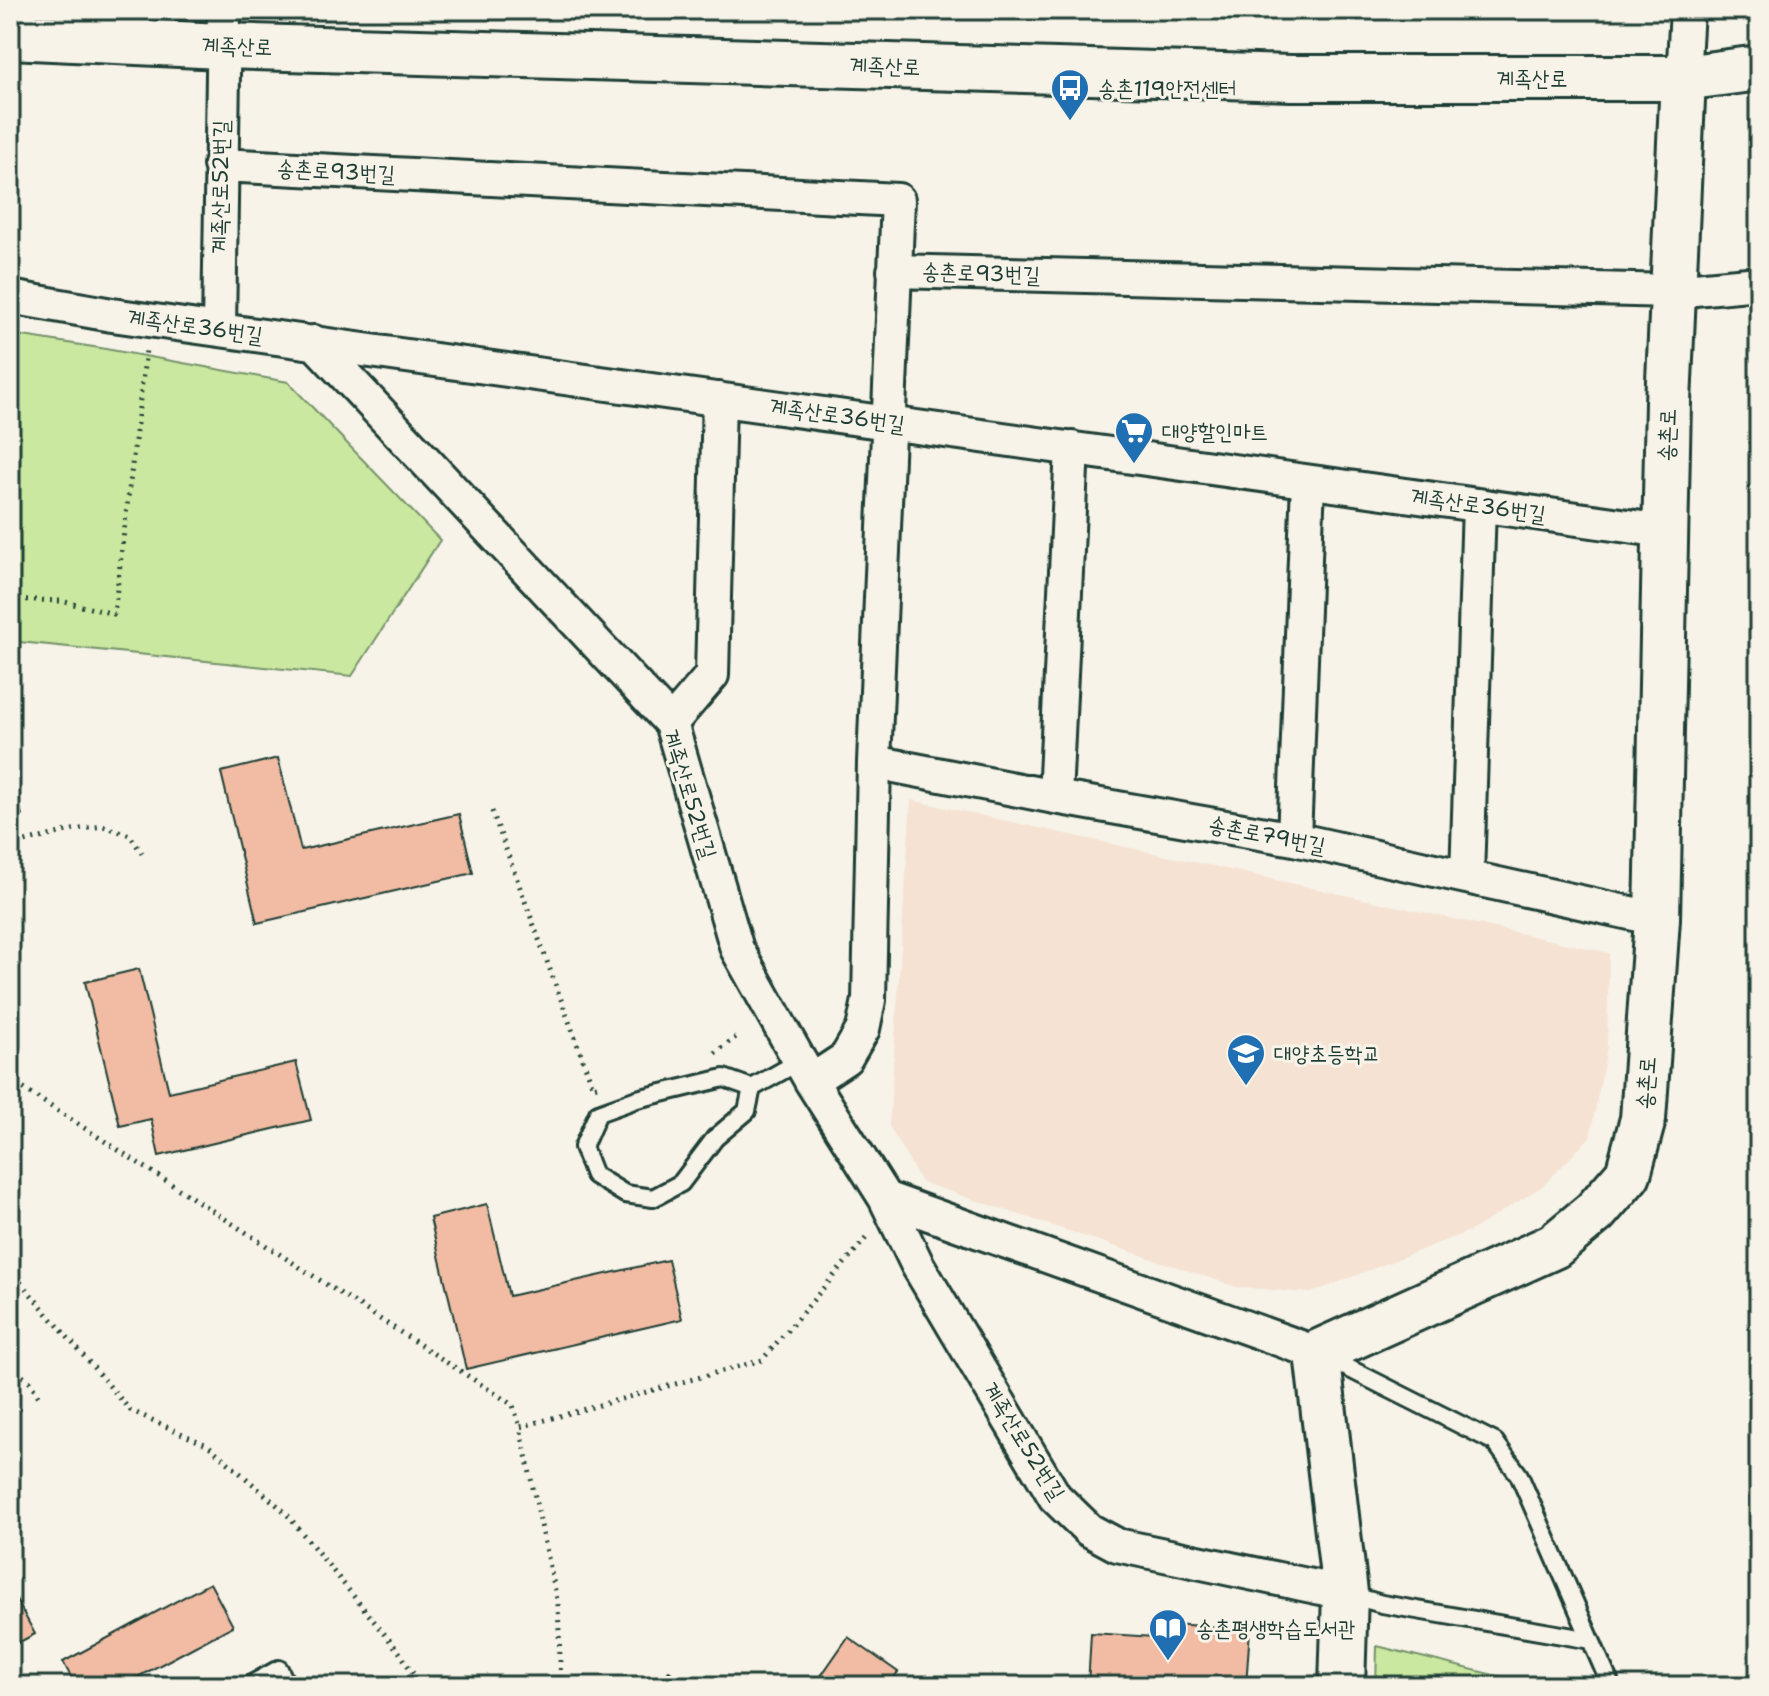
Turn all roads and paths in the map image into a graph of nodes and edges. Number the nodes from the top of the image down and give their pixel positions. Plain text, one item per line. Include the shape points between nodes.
1 (1687, 10) edge
2 (223, 28) edge
3 (10, 36) edge
4 (1759, 68) edge
5 (1683, 78) junction
6 (220, 165) junction
7 (894, 271) junction
8 (1759, 283) edge
9 (1673, 291) junction
10 (10, 297) edge
11 (219, 329) junction
12 (314, 342) junction
13 (146, 349) dead end
14 (719, 399) junction
15 (888, 422) junction
16 (1072, 448) junction
17 (1308, 482) junction
18 (1479, 505) junction
19 (1664, 531) junction
20 (10, 599) edge
21 (671, 723) junction
22 (874, 762) junction
23 (1055, 797) junction
24 (492, 811) dead end
25 (1294, 839) junction
26 (10, 846) edge
27 (145, 858) dead end
28 (1467, 877) junction
29 (1657, 919) junction
30 (736, 1037) dead end
31 (703, 1057) dead end
32 (805, 1071) junction
33 (10, 1080) edge
34 (607, 1083) dead end
35 (752, 1088) junction
36 (885, 1198) junction
37 (867, 1237) dead end
38 (10, 1270) edge
39 (1317, 1353) junction
40 (10, 1366) edge
41 (40, 1399) dead end
42 (520, 1427) junction
43 (1345, 1593) junction
44 (1591, 1640) junction
45 (248, 1686) edge
46 (287, 1686) edge
47 (421, 1686) edge
48 (561, 1686) edge
49 (1342, 1686) edge
50 (1611, 1686) edge

1 - 5 street
2 - 3 street, 계족산로
2 - 5 street, 계족산로 via 1291,78
2 - 6 street, 계족산로52번길
4 - 5 street, 계족산로
5 - 9 street, 송촌로
6 - 7 street, 송촌로93번길 via 898,200
6 - 11 street, 계족산로52번길
7 - 9 street, 송촌로93번길
7 - 15 street
8 - 9 street
9 - 19 street, 송촌로
10 - 11 street, 계족산로36번길
11 - 12 street, 계족산로36번길
12 - 14 street, 계족산로36번길
12 - 21 street, 계족산로52번길
13 - 20 path via 114,614 61,601
14 - 15 street, 계족산로36번길
14 - 21 street via 712,675
15 - 16 street, 계족산로36번길
15 - 22 street
16 - 17 street, 계족산로36번길
16 - 23 street
17 - 18 street, 계족산로36번길
17 - 25 street
18 - 19 street, 계족산로36번길
18 - 28 street
19 - 29 street, 송촌로
21 - 32 street, 계족산로52번길 via 737,949
22 - 23 street, 송촌로79번길
22 - 32 street via 869,1000 863,1029 846,1058
23 - 25 street, 송촌로79번길
24 - 34 path via 593,1087
25 - 28 street, 송촌로79번길
26 - 27 path via 103,826 130,835
28 - 29 street, 송촌로79번길
29 - 39 street, 송촌로 via 1643,1119 1628,1174 1595,1212 1554,1246
30 - 31 path
32 - 35 lane
32 - 36 street, 계족산로52번길
33 - 42 path via 513,1405
35 - 35 lane via 747,1111 715,1138 681,1183 653,1198 625,1194 594,1175 583,1147 598,1113 724,1078
36 - 39 street
36 - 43 street, 계족산로52번길 via 917,1264 1055,1497 1089,1530 1117,1545
37 - 42 path via 762,1360
38 - 47 path via 130,1410 209,1446 285,1512
39 - 43 street
39 - 44 lane via 1495,1442 1519,1475
40 - 41 path via 30,1382
42 - 48 path via 558,1604
43 - 44 lane
43 - 49 street
44 - 50 lane
45 - 46 lane via 279,1669

